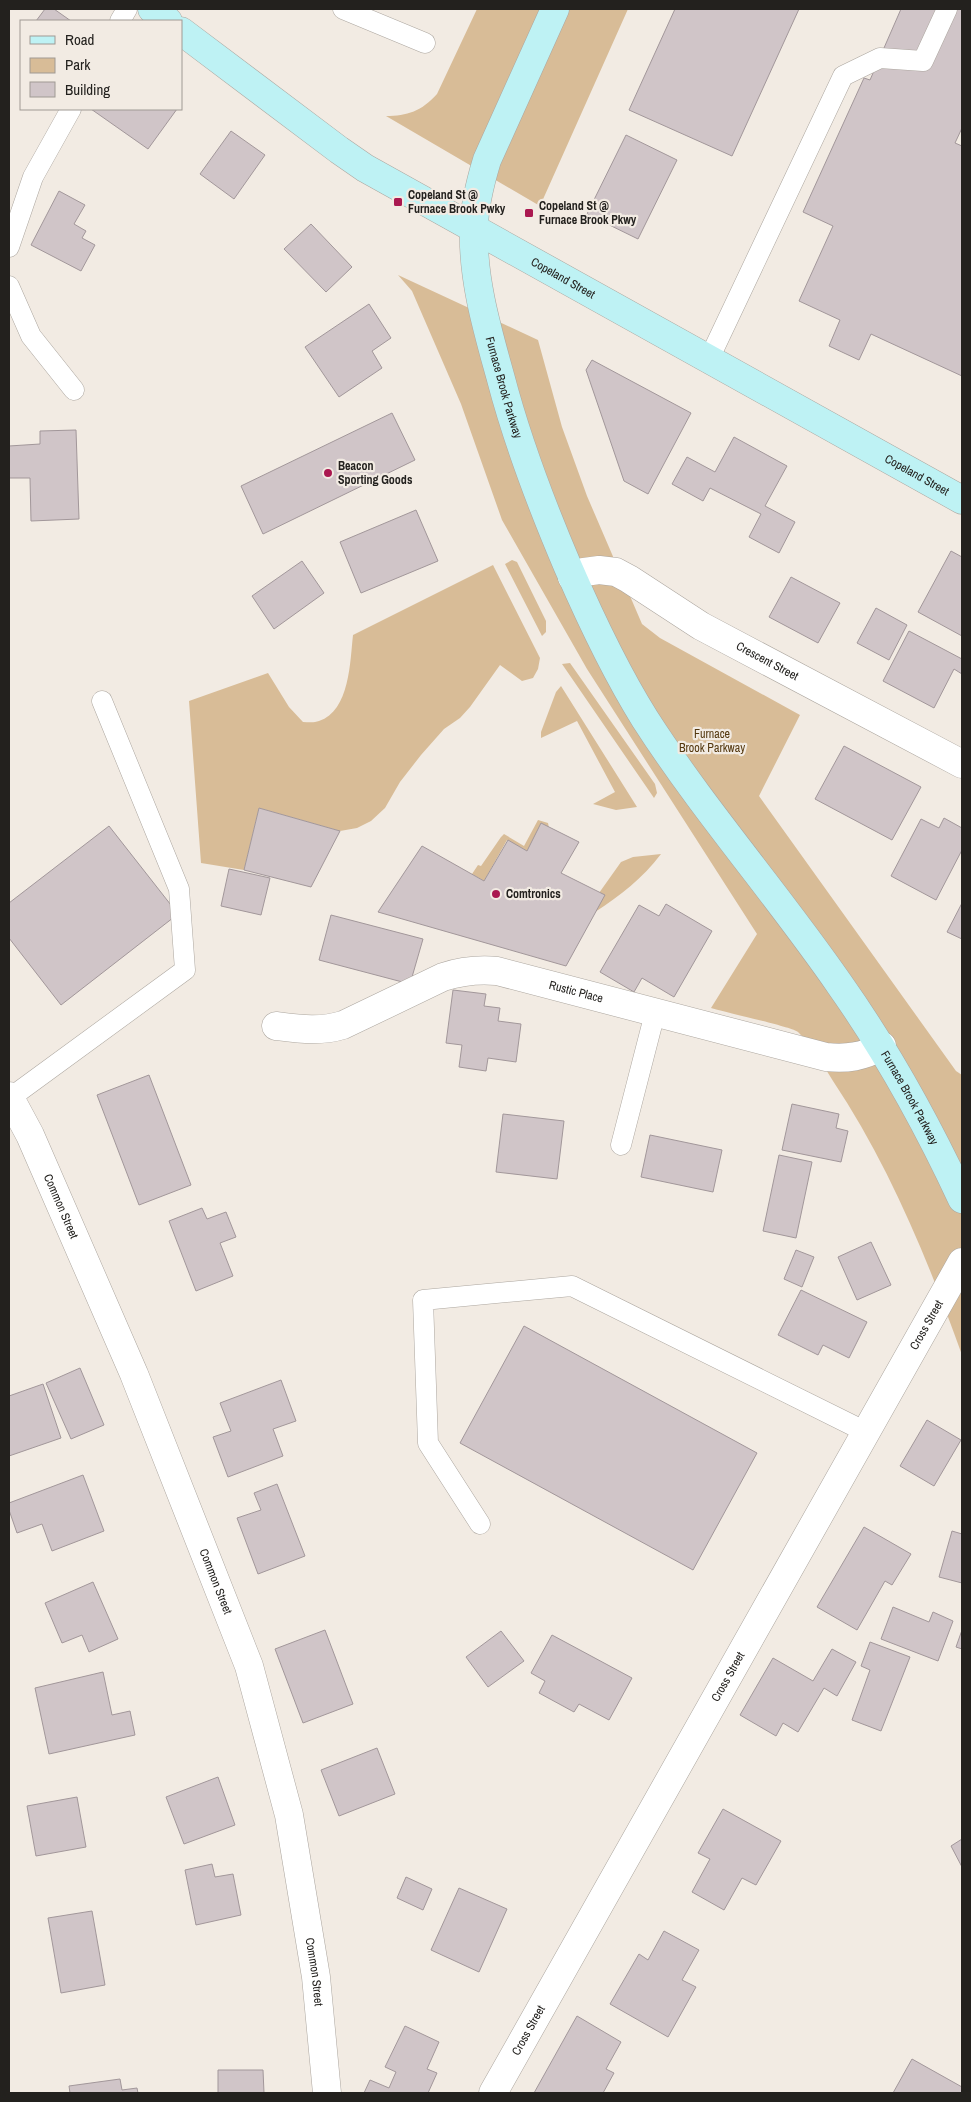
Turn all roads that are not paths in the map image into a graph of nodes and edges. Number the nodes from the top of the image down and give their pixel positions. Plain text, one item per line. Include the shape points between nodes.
1 (127, 9) edge
2 (152, 9) edge
3 (343, 9) edge
4 (555, 9) edge
5 (947, 9) edge
6 (121, 20) edge
7 (167, 20) edge
8 (182, 33) edge
9 (424, 43) dead end
10 (70, 110) edge
11 (474, 230) junction
12 (9, 247) edge
13 (9, 286) edge
14 (709, 359) junction
15 (74, 390) dead end
16 (962, 500) edge
17 (572, 577) junction
18 (102, 702) dead end
19 (962, 764) edge
20 (655, 1013) junction
21 (276, 1026) dead end
22 (882, 1046) junction
23 (9, 1097) edge
24 (621, 1145) dead end
25 (962, 1199) edge
26 (962, 1262) edge
27 (866, 1432) junction
28 (480, 1524) dead end
29 (327, 2093) edge
30 (493, 2093) edge

1 - 6 lane
2 - 7 main road
3 - 9 lane
4 - 11 main road, Furnace Brook Parkway via 487,160 479,187
5 - 14 lane via 923,61 880,58 843,76
8 - 11 main road, Copeland Street via 365,168
10 - 12 lane via 33,177
11 - 14 main road, Copeland Street
11 - 17 main road, Furnace Brook Parkway via 478,281 507,403 530,473
13 - 15 lane via 31,336
14 - 16 main road, Copeland Street
17 - 19 street, Crescent Street via 592,571 616,572 696,624
17 - 22 main road, Furnace Brook Parkway via 610,657 646,721
18 - 23 lane via 180,889 185,970
20 - 21 street, Rustic Place via 497,971 478,969 443,977 329,1029
20 - 22 street, Rustic Place via 826,1057 857,1057
20 - 24 lane
22 - 25 main road, Furnace Brook Parkway via 922,1116
23 - 29 street, Common Street via 30,1135 134,1374 249,1666 289,1815 316,1977
26 - 27 street, Cross Street
27 - 28 lane via 572,1286 423,1300 428,1443
27 - 30 street, Cross Street

